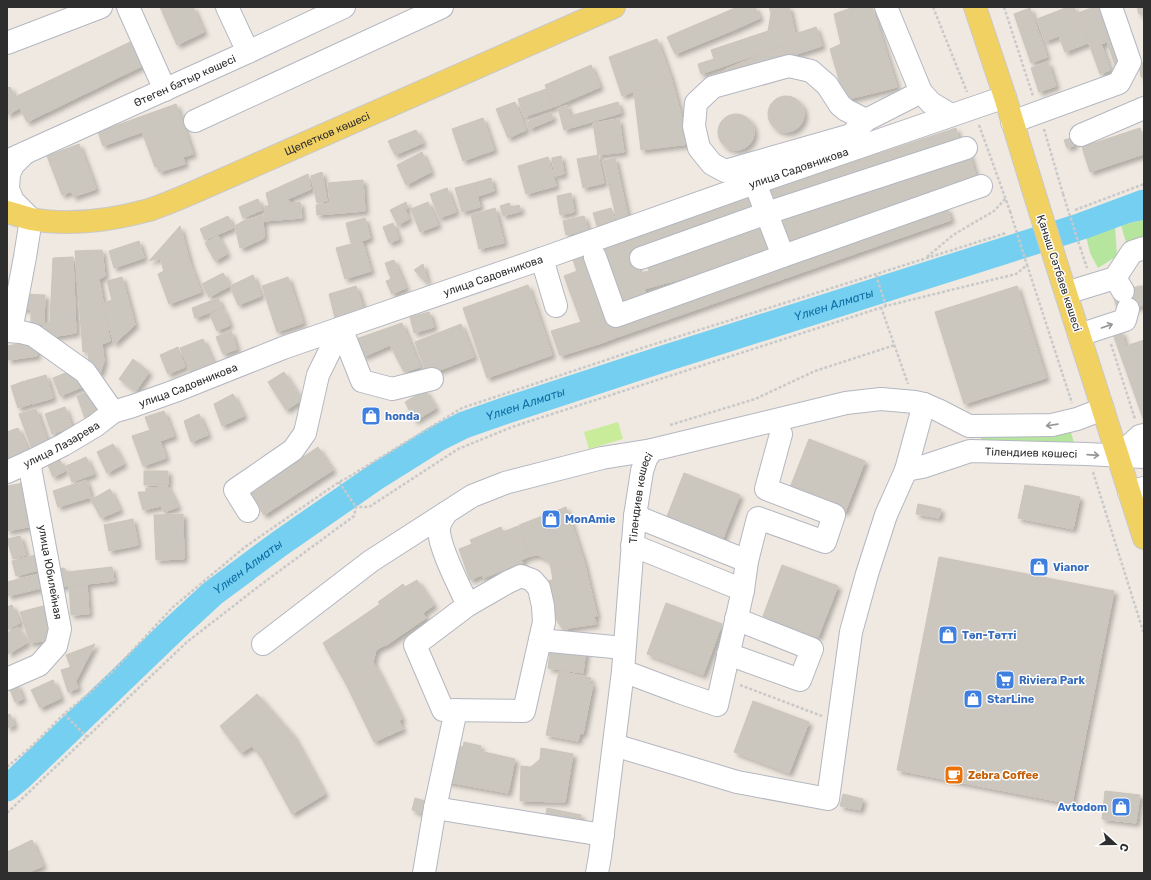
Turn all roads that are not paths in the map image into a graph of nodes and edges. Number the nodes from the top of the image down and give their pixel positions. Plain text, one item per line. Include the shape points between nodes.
1 (101, 7) edge
2 (128, 7) edge
3 (227, 7) edge
4 (344, 7) edge
5 (442, 7) edge
6 (614, 7) edge
7 (886, 7) edge
8 (975, 7) edge
9 (1111, 7) edge
10 (7, 43) edge
11 (248, 52) junction
12 (165, 90) junction
13 (921, 92) junction
14 (1005, 97) junction
15 (1144, 108) edge
16 (951, 115) junction
17 (866, 120) junction
18 (195, 121) dead end
19 (1012, 122) junction
20 (1081, 135) dead end
21 (966, 148) dead end
22 (16, 157) edge
23 (755, 183) junction
24 (981, 186) dead end
25 (7, 212) edge
26 (767, 214) junction
27 (31, 219) junction
28 (1144, 248) edge
29 (783, 256) junction
30 (595, 257) dead end
31 (641, 258) dead end
32 (541, 259) junction
33 (1066, 293) junction
34 (1122, 293) junction
35 (556, 306) dead end
36 (341, 328) junction
37 (9, 331) edge
38 (1079, 335) junction
39 (432, 379) dead end
40 (919, 403) junction
41 (1103, 408) junction
42 (113, 412) junction
43 (969, 426) junction
44 (781, 434) dead end
45 (1143, 443) edge
46 (652, 450) junction
47 (970, 451) junction
48 (1118, 456) junction
49 (29, 462) junction
50 (906, 470) junction
51 (7, 472) edge
52 (766, 489) junction
53 (1137, 490) edge
54 (248, 511) dead end
55 (446, 513) junction
56 (635, 516) junction
57 (758, 518) junction
58 (1144, 538) edge
59 (632, 545) junction
60 (747, 561) junction
61 (743, 590) junction
62 (468, 605) junction
63 (736, 619) junction
64 (540, 640) junction
65 (263, 644) dead end
66 (624, 648) junction
67 (728, 654) junction
68 (623, 670) junction
69 (7, 679) edge
70 (456, 710) junction
71 (614, 745) junction
72 (436, 808) junction
73 (603, 835) junction
74 (424, 873) edge
75 (597, 873) edge

1 - 10 street
2 - 12 street
3 - 11 street
4 - 11 street, Өтеген батыр көшесі
5 - 18 street
6 - 27 main road, Щепетков көшесі via 149,210 80,222
7 - 13 street
8 - 14 main road, Қаныш Сәтбаев көшесі
9 - 19 street via 1130,62 1119,83
11 - 12 street, Өтеген батыр көшесі
12 - 22 street, Өтеген батыр көшесі
13 - 16 street via 931,103
13 - 17 street
14 - 16 street, улица Садовникова
14 - 19 main road, Қаныш Сәтбаев көшесі
15 - 20 street
16 - 23 street, улица Садовникова
17 - 17 street via 851,135 725,171 712,164 699,148 694,126 696,103 713,87 789,66 811,71 827,86 840,105
19 - 33 main road, Қаныш Сәтбаев көшесі, bridge
21 - 26 street
22 - 27 street, Өтеген батыр көшесі via 8,189 13,201
23 - 26 street
23 - 32 street, улица Садовникова
24 - 29 street
25 - 27 main road, Щепетков көшесі
26 - 29 street
26 - 31 street
27 - 37 street
28 - 34 street via 1132,252
29 - 30 street via 616,316
32 - 35 street
32 - 36 street, улица Садовникова
33 - 34 street via 1092,285
33 - 38 main road, Қаныш Сәтбаев көшесі
38 -> 34 street via 1125,320
36 - 39 street via 362,381 392,389
36 - 42 street, улица Садовникова via 168,394
36 - 54 street via 318,375 305,433 293,450 235,490
37 - 42 street via 33,335 85,372
38 - 41 main road, Қаныш Сәтбаев көшесі
40 - 43 street, Тілендиев көшесі
40 - 46 street, Тілендиев көшесі via 881,399 846,403
40 - 50 street
41 -> 43 street, Тілендиев көшесі via 1052,426
41 - 48 main road, Қаныш Сәтбаев көшесі
42 - 49 street, улица Лазарева via 95,426
43 - 47 street, Тілендиев көшесі
44 - 52 street
45 - 48 street, Тілендиев көшесі
46 - 55 street via 602,458 506,484 472,496
46 - 56 street, Тілендиев көшесі via 642,471
47 -> 48 street, Тілендиев көшесі
47 - 50 street
48 - 53 main road, Қаныш Сәтбаев көшесі
49 - 51 street, улица Лазарева
49 - 69 street, улица Юбилейная via 60,629 56,646 39,665
50 - 71 street via 886,516 851,632 828,799 736,782
52 - 57 street
52 - 57 street via 834,516 825,542
53 - 58 main road, Қаныш Сәтбаев көшесі
55 - 62 street via 439,526 440,542
55 - 65 street via 371,561
56 - 59 street, Тілендиев көшесі
56 - 60 street
57 - 60 street
59 - 61 street
59 - 66 street, Тілендиев көшесі
60 - 61 street
61 - 63 street
62 - 64 street via 521,576 532,580 539,588 543,606 544,622
62 - 70 street via 415,645 443,710
63 - 67 street
63 - 67 street via 812,649 800,680
64 - 66 street
64 - 70 street via 524,711
66 - 68 street, Тілендиев көшесі
67 - 68 street via 717,705
68 - 71 street, Тілендиев көшесі
70 - 72 street
71 - 73 street, Тілендиев көшесі
72 - 73 street
72 - 74 street
73 - 75 street, Тілендиев көшесі

